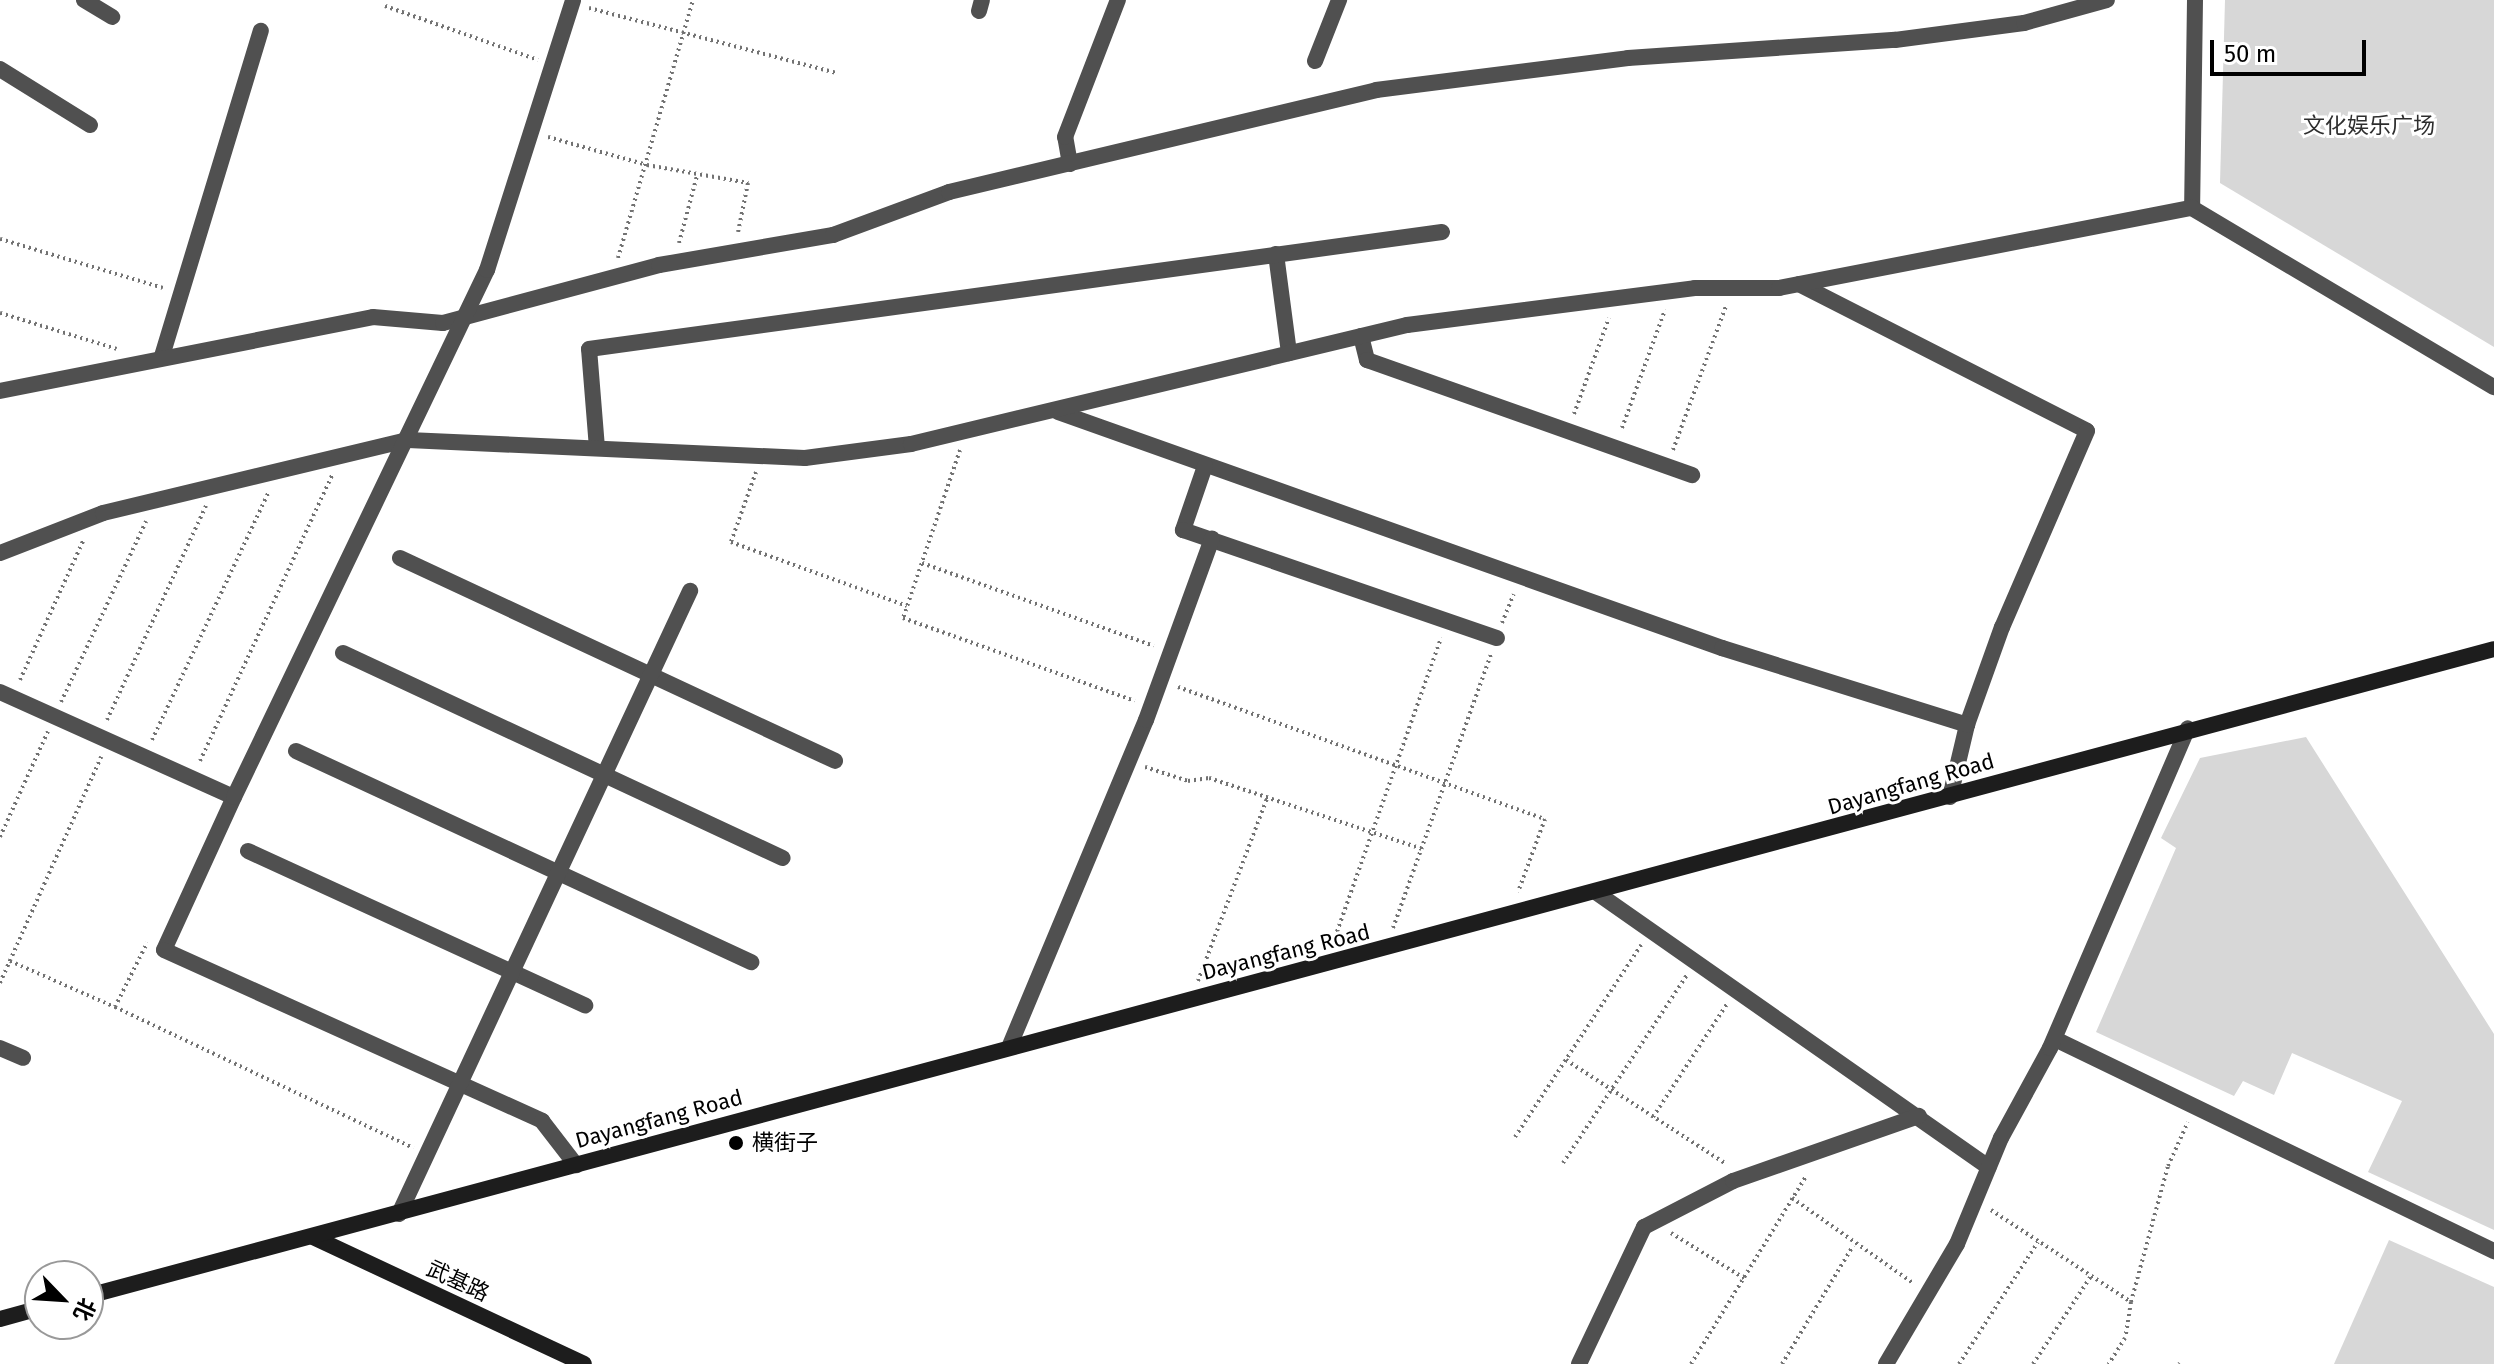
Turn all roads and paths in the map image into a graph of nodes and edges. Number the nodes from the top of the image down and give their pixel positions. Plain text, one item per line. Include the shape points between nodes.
1 (84, 0) edge
2 (693, 0) edge
3 (1118, 0) edge
4 (1339, 0) edge
5 (2107, 0) edge
6 (2195, 0) edge
7 (572, 1) edge
8 (385, 6) dead end
9 (112, 17) dead end
10 (261, 31) dead end
11 (680, 36) junction
12 (1315, 61) dead end
13 (552, 65) junction
14 (0, 69) edge
15 (837, 73) dead end
16 (90, 125) dead end
17 (530, 132) junction
18 (1070, 164) junction
19 (647, 165) junction
20 (697, 176) junction
21 (2192, 208) junction
22 (1442, 232) dead end
23 (0, 239) edge
24 (734, 252) junction
25 (1276, 254) junction
26 (673, 262) junction
27 (612, 276) junction
28 (1799, 284) junction
29 (1732, 288) junction
30 (1672, 291) junction
31 (181, 294) junction
32 (1616, 298) junction
33 (465, 312) junction
34 (0, 313) edge
35 (1361, 336) junction
36 (120, 349) dead end
37 (1289, 353) junction
38 (162, 356) junction
39 (2494, 387) edge
40 (0, 391) edge
41 (1056, 412) junction
42 (1574, 414) dead end
43 (1622, 428) dead end
44 (966, 433) junction
45 (408, 440) junction
46 (597, 448) junction
47 (1673, 450) dead end
48 (763, 455) junction
49 (340, 459) junction
50 (1205, 466) junction
51 (277, 473) junction
52 (1692, 475) dead end
53 (215, 487) junction
54 (155, 501) junction
55 (95, 516) junction
56 (1212, 539) junction
57 (0, 553) edge
58 (400, 558) dead end
59 (922, 563) junction
60 (1520, 576) junction
61 (690, 591) dead end
62 (907, 606) junction
63 (1447, 620) junction
64 (1497, 638) junction
65 (2494, 649) edge
66 (1171, 652) junction
67 (343, 653) dead end
68 (651, 675) junction
69 (1161, 681) junction
70 (6, 694) edge
71 (1151, 707) junction
72 (54, 716) junction
73 (1967, 725) junction
74 (2188, 728) junction
75 (104, 738) junction
76 (296, 751) dead end
77 (144, 756) junction
78 (835, 761) dead end
79 (1128, 762) junction
80 (1397, 765) junction
81 (605, 775) junction
82 (192, 778) junction
83 (1445, 783) junction
84 (234, 797) junction
85 (1950, 797) junction
86 (1267, 798) junction
87 (1373, 833) junction
88 (0, 837) edge
89 (1422, 849) junction
90 (248, 851) dead end
91 (783, 858) dead end
92 (560, 873) junction
93 (1597, 893) junction
94 (1509, 916) junction
95 (1649, 934) junction
96 (1385, 949) junction
97 (164, 950) junction
98 (10, 961) junction
99 (751, 962) dead end
100 (1325, 964) junction
101 (1694, 964) junction
102 (513, 972) junction
103 (0, 983) edge
104 (1735, 992) junction
105 (1192, 998) junction
106 (585, 1005) dead end
107 (115, 1007) junction
108 (2055, 1039) junction
109 (1010, 1045) junction
110 (0, 1048) edge
111 (23, 1058) dead end
112 (1565, 1060) junction
113 (462, 1083) junction
114 (1611, 1090) junction
115 (2194, 1107) junction
116 (1919, 1116) junction
117 (1653, 1117) junction
118 (1515, 1137) dead end
119 (1827, 1143) junction
120 (428, 1155) junction
121 (1563, 1163) dead end
122 (576, 1165) junction
123 (1989, 1167) junction
124 (1745, 1176) junction
125 (1792, 1198) junction
126 (1976, 1200) junction
127 (399, 1214) junction
128 (1655, 1222) junction
129 (313, 1237) junction
130 (2038, 1241) junction
131 (1853, 1246) junction
132 (2494, 1251) edge
133 (2091, 1276) junction
134 (1744, 1278) junction
135 (104, 1292) edge
136 (1929, 1293) junction
137 (2131, 1302) junction
138 (24, 1312) edge
139 (0, 1319) edge
140 (584, 1364) edge
141 (1579, 1364) edge
142 (1691, 1364) edge
143 (1782, 1364) edge
144 (1886, 1364) edge
145 (1959, 1364) edge
146 (2033, 1364) edge
147 (2109, 1364) edge

1 - 9 street
2 - 11 path
3 - 18 street via 1065,137
4 - 12 street
5 - 18 street via 2024,23 1895,40 1628,58 1376,90
6 - 21 street
7 - 11 path
7 - 13 street
8 - 13 path
10 - 31 street
11 - 15 path
11 - 19 path
13 - 17 street
14 - 16 street
17 - 19 path
17 - 33 street via 487,270
18 - 24 street via 949,192 833,235
19 - 20 path
19 - 27 path
20 - 24 path via 748,183
20 - 26 path
21 - 28 street
21 - 39 street
22 - 25 street
23 - 31 path
24 - 26 street
25 - 37 street
25 - 46 street via 589,349
26 - 27 street
27 - 33 street
28 - 29 street
28 - 73 street via 2087,431
29 - 30 street
29 - 47 path
30 - 32 street
30 - 43 path
31 - 38 street
32 - 35 street
32 - 42 path
33 - 38 street via 443,323 373,317
33 - 45 street
34 - 36 path
35 - 37 street
35 - 52 street via 1367,360
37 - 41 street
38 - 40 street
41 - 44 street
41 - 50 street
44 - 48 street via 805,458
44 - 59 path
45 - 46 street
45 - 49 street
45 - 84 street
46 - 48 street
48 - 62 path via 731,542
49 - 51 street
49 - 82 path
50 - 56 street via 1183,530
50 - 60 street
51 - 53 street
51 - 77 path
53 - 54 street
53 - 75 path
54 - 55 street
54 - 72 path
55 - 57 street
55 - 70 path
56 - 63 street
56 - 66 street
58 - 68 street
59 - 62 path
59 - 66 path
60 - 64 path
60 - 73 street
61 - 68 street
62 - 71 path via 903,618
63 - 64 street
63 - 80 path
64 - 83 path
65 - 74 main road, Dayangfang Road
66 - 69 street
67 - 81 street
68 - 78 street
68 - 81 street
69 - 71 street
69 - 80 path
70 - 72 street
71 - 79 street
72 - 75 street
72 - 88 path
73 - 85 street
74 - 85 main road, Dayangfang Road
74 - 108 street
75 - 77 street
75 - 98 path
76 - 92 street
77 - 82 street
79 - 86 path
79 - 109 street
80 - 83 path
80 - 87 path
81 - 91 street
81 - 92 street
82 - 84 street
83 - 89 path
83 - 94 path via 1545,819
84 - 97 street
85 - 93 main road, Dayangfang Road
86 - 87 path
86 - 105 path
87 - 89 path
87 - 100 path
89 - 96 path
90 - 102 street
92 - 99 street
92 - 102 street
93 - 94 main road, Dayangfang Road
93 - 95 street
94 - 96 main road, Dayangfang Road
95 - 101 street
95 - 112 path
96 - 100 main road, Dayangfang Road
97 - 107 path via 146,943
97 - 113 street
98 - 103 path
98 - 107 path
100 - 105 main road, Dayangfang Road
101 - 104 street
101 - 114 path
102 - 106 street
102 - 113 street
104 - 116 street
104 - 117 path
105 - 109 main road, Dayangfang Road
107 - 120 path
108 - 115 street
108 - 123 street
109 - 122 main road, Dayangfang Road
110 - 111 street
112 - 114 path
112 - 118 path
113 - 120 street
113 - 122 street via 542,1121
114 - 117 path
114 - 121 path
115 - 132 street
115 - 137 path via 2168,1166
116 - 119 street
116 - 123 street
117 - 124 path
119 - 124 street
119 - 125 path
120 - 127 street
122 - 127 main road, Dayangfang Road
123 - 126 street
124 - 128 street
125 - 131 path via 1856,1239
125 - 134 path
126 - 130 path
126 - 136 street
127 - 129 main road, Dayangfang Road
128 - 134 path
128 - 141 street via 1644,1227 1608,1293
129 - 135 main road, Dayangfang Road
129 - 140 main road, 武基路
130 - 133 path
130 - 145 path
131 - 136 path
131 - 143 path
133 - 137 path
133 - 146 path
134 - 142 path
136 - 144 street
137 - 147 path via 2125,1338
138 - 139 main road

